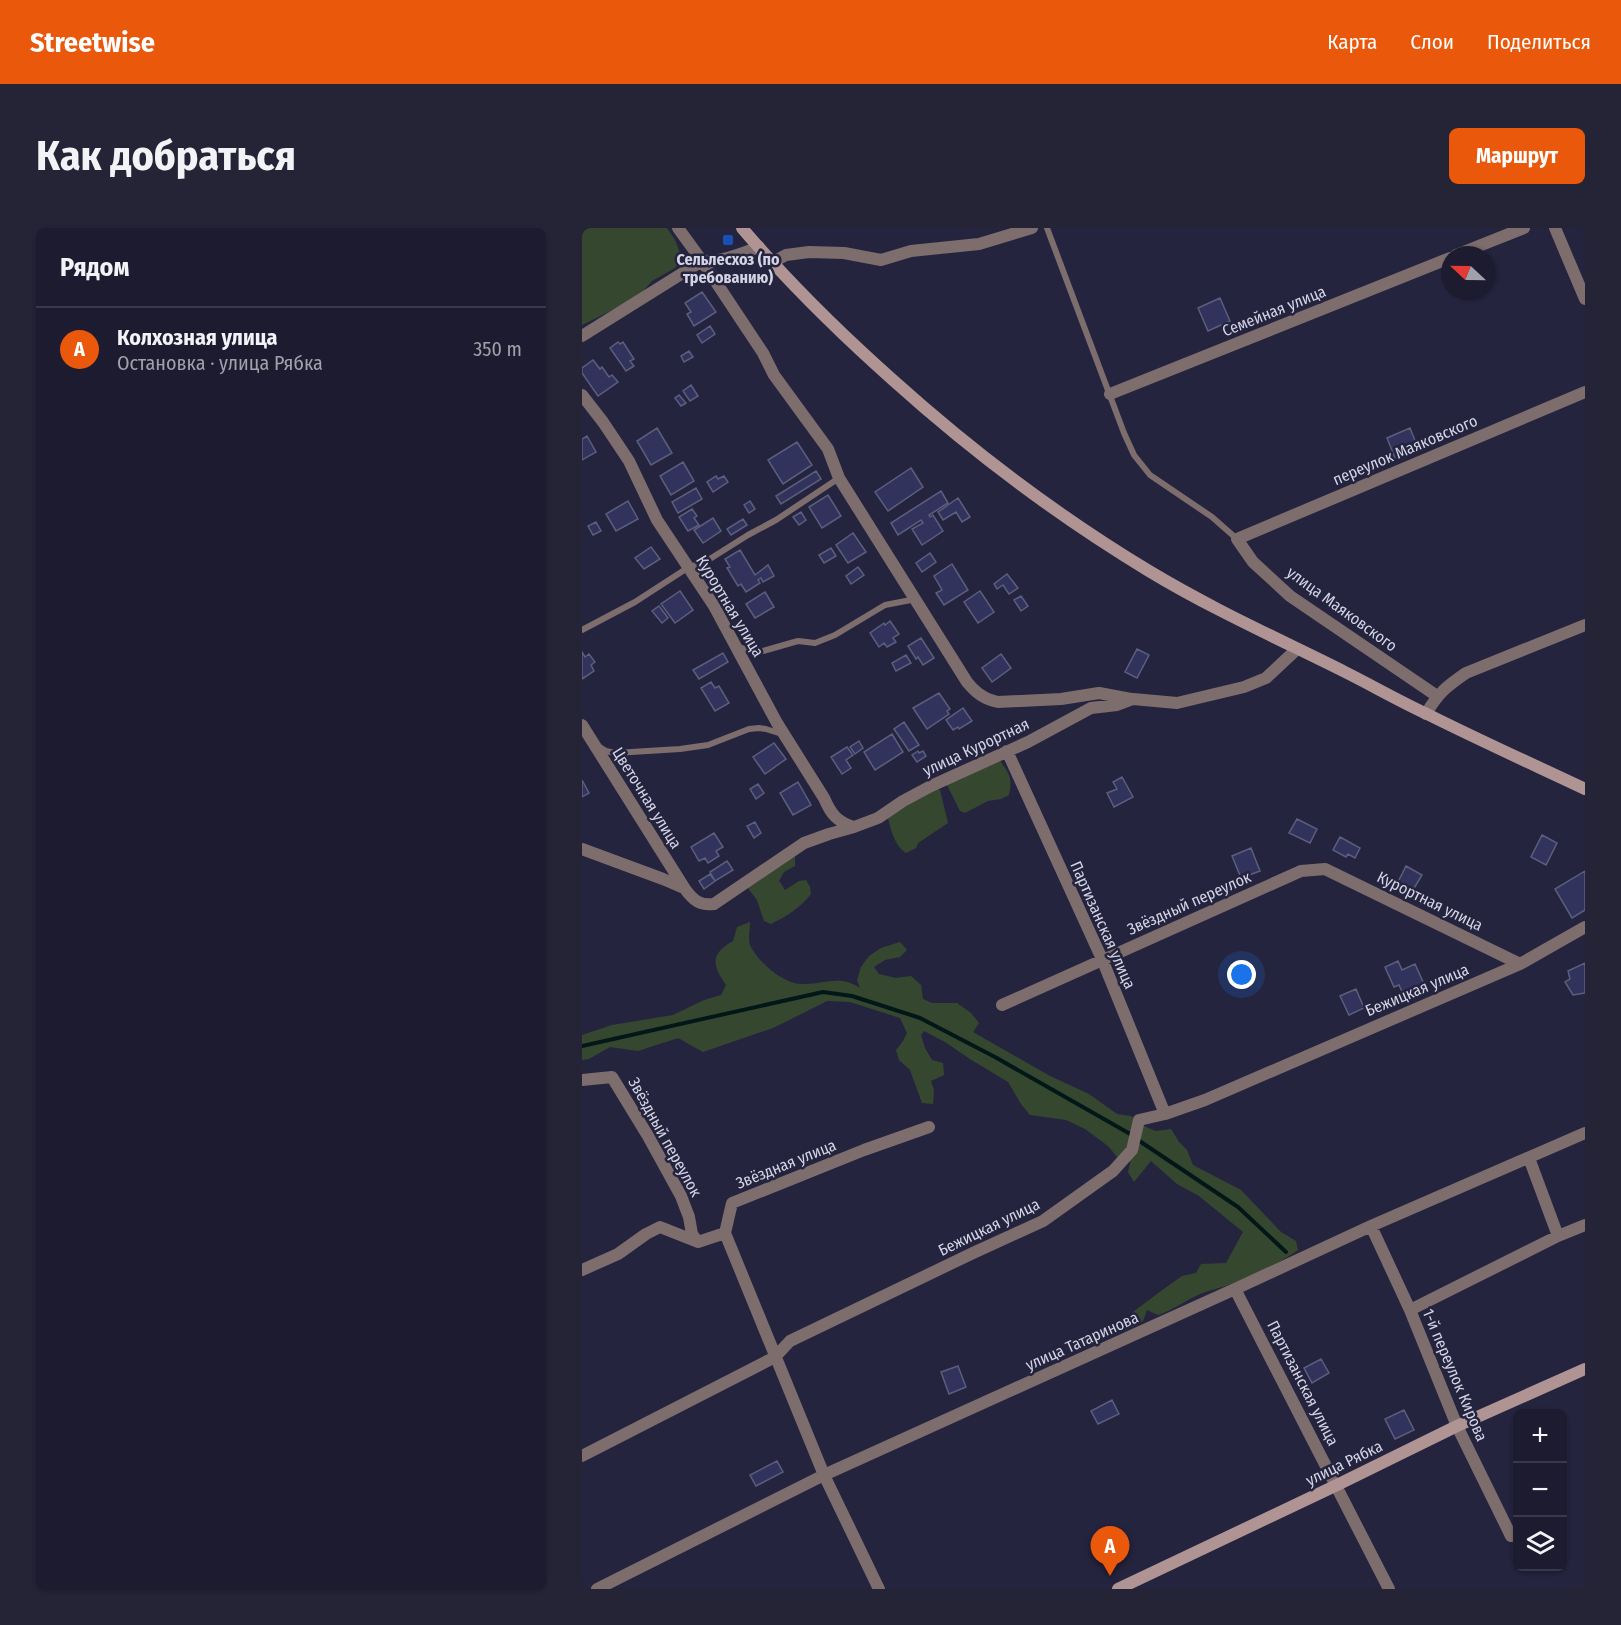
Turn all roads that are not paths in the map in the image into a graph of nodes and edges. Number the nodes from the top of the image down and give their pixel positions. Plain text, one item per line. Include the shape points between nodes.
1 (678, 228) edge
2 (742, 228) edge
3 (1032, 228) edge
4 (1047, 228) edge
5 (1524, 228) edge
6 (1555, 228) edge
7 (1479, 246) edge
8 (759, 247) junction
9 (702, 261) junction
10 (773, 262) junction
11 (1441, 262) edge
12 (1585, 299) edge
13 (582, 336) edge
14 (1585, 392) edge
15 (1110, 394) junction
16 (582, 395) edge
17 (839, 478) junction
18 (1237, 539) junction
19 (689, 567) junction
20 (916, 598) junction
21 (1585, 625) edge
22 (582, 630) edge
23 (736, 645) junction
24 (1297, 649) junction
25 (1437, 696) junction
26 (1133, 699) junction
27 (1426, 714) junction
28 (584, 728) edge
29 (786, 736) junction
30 (1007, 751) junction
31 (1585, 789) edge
32 (854, 827) junction
33 (582, 849) edge
34 (1325, 869) joint
35 (685, 889) junction
36 (1585, 927) edge
37 (1102, 959) junction
38 (1520, 964) junction
39 (1002, 1005) dead end
40 (582, 1080) edge
41 (1165, 1114) junction
42 (929, 1127) dead end
43 (1585, 1133) edge
44 (1529, 1158) junction
45 (1585, 1225) edge
46 (1371, 1226) junction
47 (725, 1233) junction
48 (1558, 1236) junction
49 (698, 1242) junction
50 (582, 1270) edge
51 (1235, 1290) junction
52 (1410, 1310) junction
53 (775, 1357) junction
54 (1585, 1369) edge
55 (1457, 1426) junction
56 (582, 1456) edge
57 (824, 1475) junction
58 (1337, 1485) junction
59 (1511, 1536) dead end
60 (597, 1589) edge
61 (879, 1589) edge
62 (1118, 1589) edge
63 (1389, 1589) edge

1 - 9 street
2 - 8 main road
3 - 10 street via 979,244 911,251 881,260 809,252 786,255
4 - 15 lane
5 - 7 street
6 - 12 street
8 - 9 street via 712,262
8 - 10 main road
9 - 13 street
9 - 17 street via 774,375 828,449
10 - 24 main road via 907,393 1046,504 1152,573
11 - 15 street, Семейная улица
14 - 18 street, переулок Маяковского
15 - 18 lane via 1134,455 1150,475
16 - 19 street, Курортная улица via 629,461 657,520
17 - 19 lane via 776,520 705,562
17 - 20 street
18 - 25 street, улица Маяковского via 1253,562 1290,596
19 - 22 lane via 636,602
19 - 23 street, Курортная улица
20 - 23 lane via 885,604 815,643 798,641 754,652
20 - 26 street via 967,682 990,700 1061,699 1099,693
21 - 25 street via 1466,673
23 - 29 street, Курортная улица
24 - 26 street, улица Курортная via 1266,678 1244,687 1177,703
24 - 27 main road
25 - 27 street
26 - 30 street, улица Курортная via 1091,708
27 - 31 main road
28 - 29 lane via 599,747 615,753 708,745 759,728
28 - 35 street, Цветочная улица
29 - 32 street, Курортная улица via 829,810 843,824
30 - 32 street, улица Курортная
30 - 37 street, Партизанская улица
32 - 35 street, улица Курортная via 804,843 714,904 692,899
33 - 35 street
34 - 37 street, Звёздный переулок via 1301,871
34 - 38 street, Курортная улица
36 - 38 street, Бежицкая улица
37 - 39 street, Звёздный переулок
37 - 41 street, Партизанская улица
38 - 41 street, Бежицкая улица
40 - 49 street, Звёздный переулок via 612,1077 681,1196
41 - 53 street, Бежицкая улица via 1139,1120 1132,1150 1113,1171 1043,1221 790,1341
42 - 47 street, Звёздная улица via 732,1203
43 - 44 street, улица Татаринова
44 - 46 street, улица Татаринова
44 - 48 street
45 - 48 street
46 - 51 street, улица Татаринова
46 - 52 street, 1-й переулок Кирова
47 - 49 street
47 - 53 street
48 - 52 street
49 - 50 street via 660,1227 618,1254
51 - 57 street, улица Татаринова
51 - 58 street, Партизанская улица
52 - 55 street, 1-й переулок Кирова
53 - 56 street, Бежицкая улица
53 - 57 street
54 - 55 main road, улица Рябка
55 - 58 main road, улица Рябка
55 - 59 street, 1-й переулок Кирова
57 - 60 street, улица Татаринова
57 - 61 street
58 - 62 main road, улица Рябка
58 - 63 street, Партизанская улица

